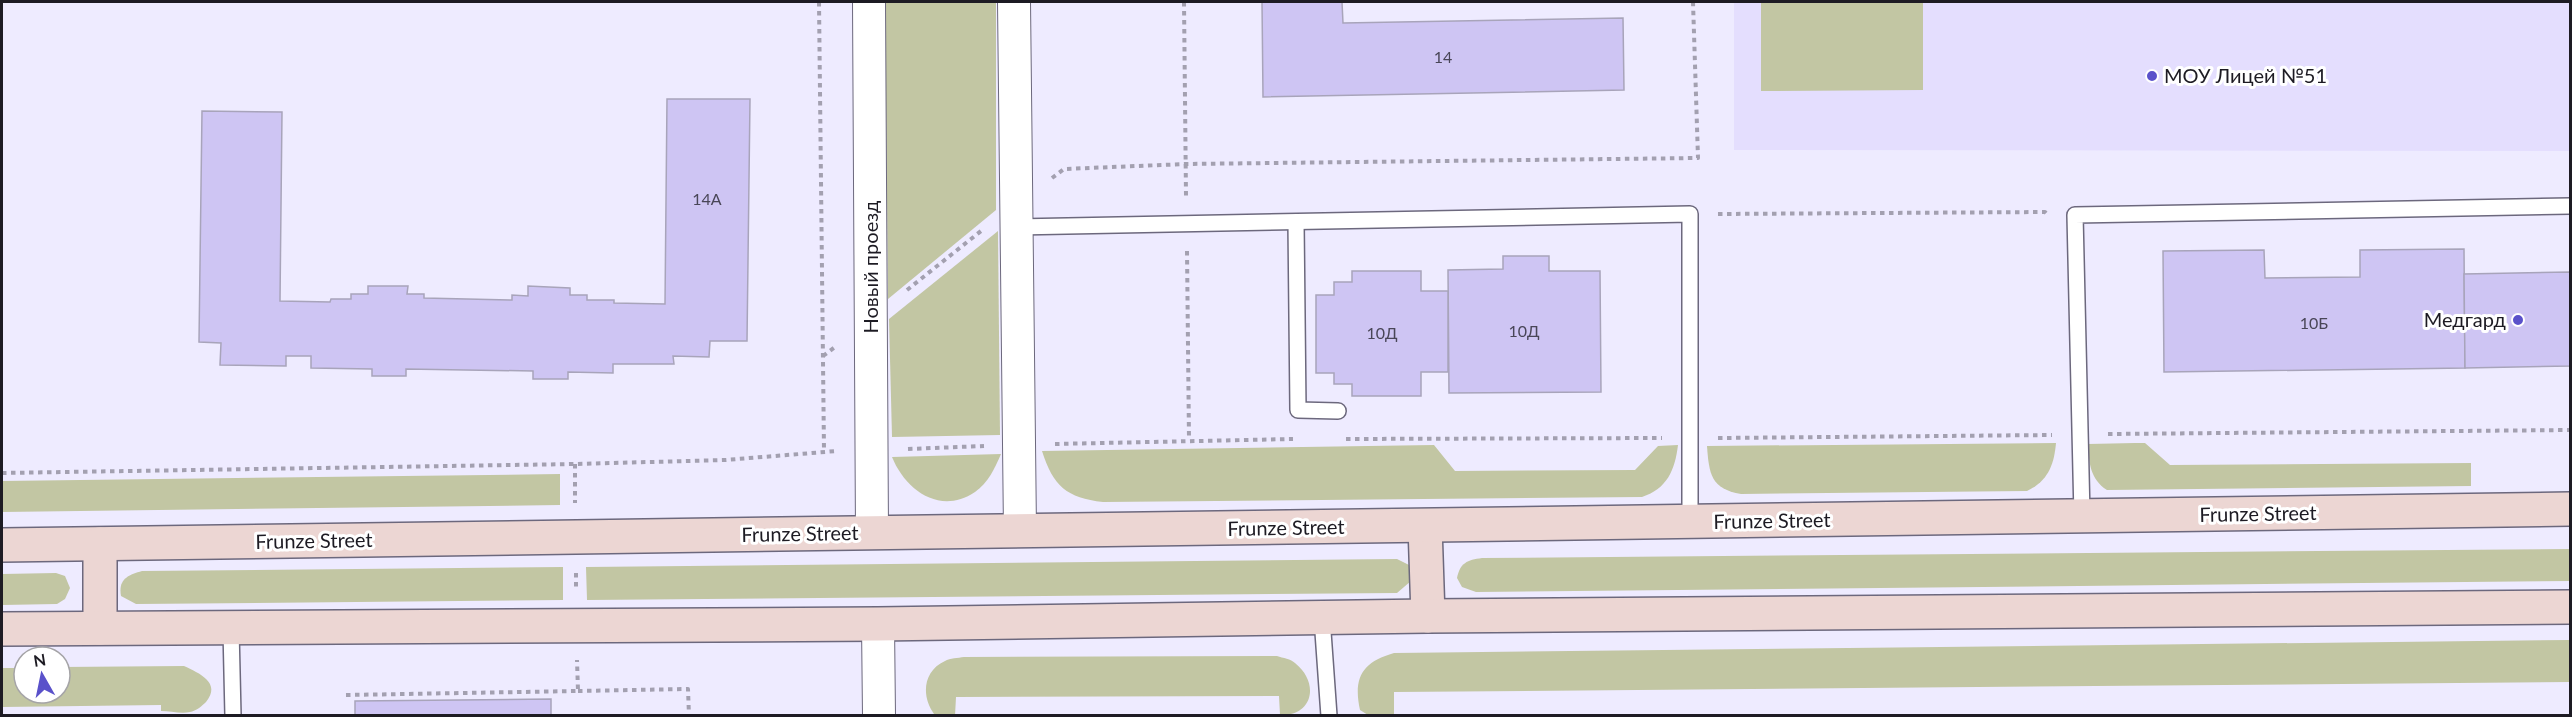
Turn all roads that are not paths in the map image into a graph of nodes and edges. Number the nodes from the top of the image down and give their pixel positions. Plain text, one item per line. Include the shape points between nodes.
1 (869, 2) edge
2 (1014, 2) edge
3 (2571, 206) edge
4 (1296, 222) junction
5 (1002, 226) junction
6 (1338, 411) dead end
7 (2571, 509) edge
8 (2082, 516) junction
9 (1690, 522) junction
10 (1425, 526) junction
11 (1020, 531) junction
12 (872, 533) junction
13 (100, 544) junction
14 (2, 545) edge
15 (2571, 607) edge
16 (1428, 616) junction
17 (1322, 618) junction
18 (878, 624) junction
19 (100, 628) junction
20 (2, 629) edge
21 (231, 629) junction
22 (233, 716) edge
23 (879, 716) edge
24 (1329, 716) edge

1 - 12 street, Новый проезд
2 - 5 street
3 - 8 lane via 2075,215
4 - 5 lane
4 - 6 lane via 1298,410
4 - 9 lane via 1690,214
5 - 11 street via 1018,445
7 - 8 main road, Frunze Street
8 - 9 main road, Frunze Street
9 - 10 main road, Frunze Street
10 - 11 main road, Frunze Street
10 - 16 main road
11 - 12 main road, Frunze Street
12 - 13 main road, Frunze Street
13 - 14 main road, Frunze Street
13 - 19 main road
15 - 16 main road
16 - 17 main road
17 - 18 main road
17 - 24 lane
18 - 21 main road
18 - 23 street
19 - 20 main road
19 - 21 main road
21 - 22 lane

